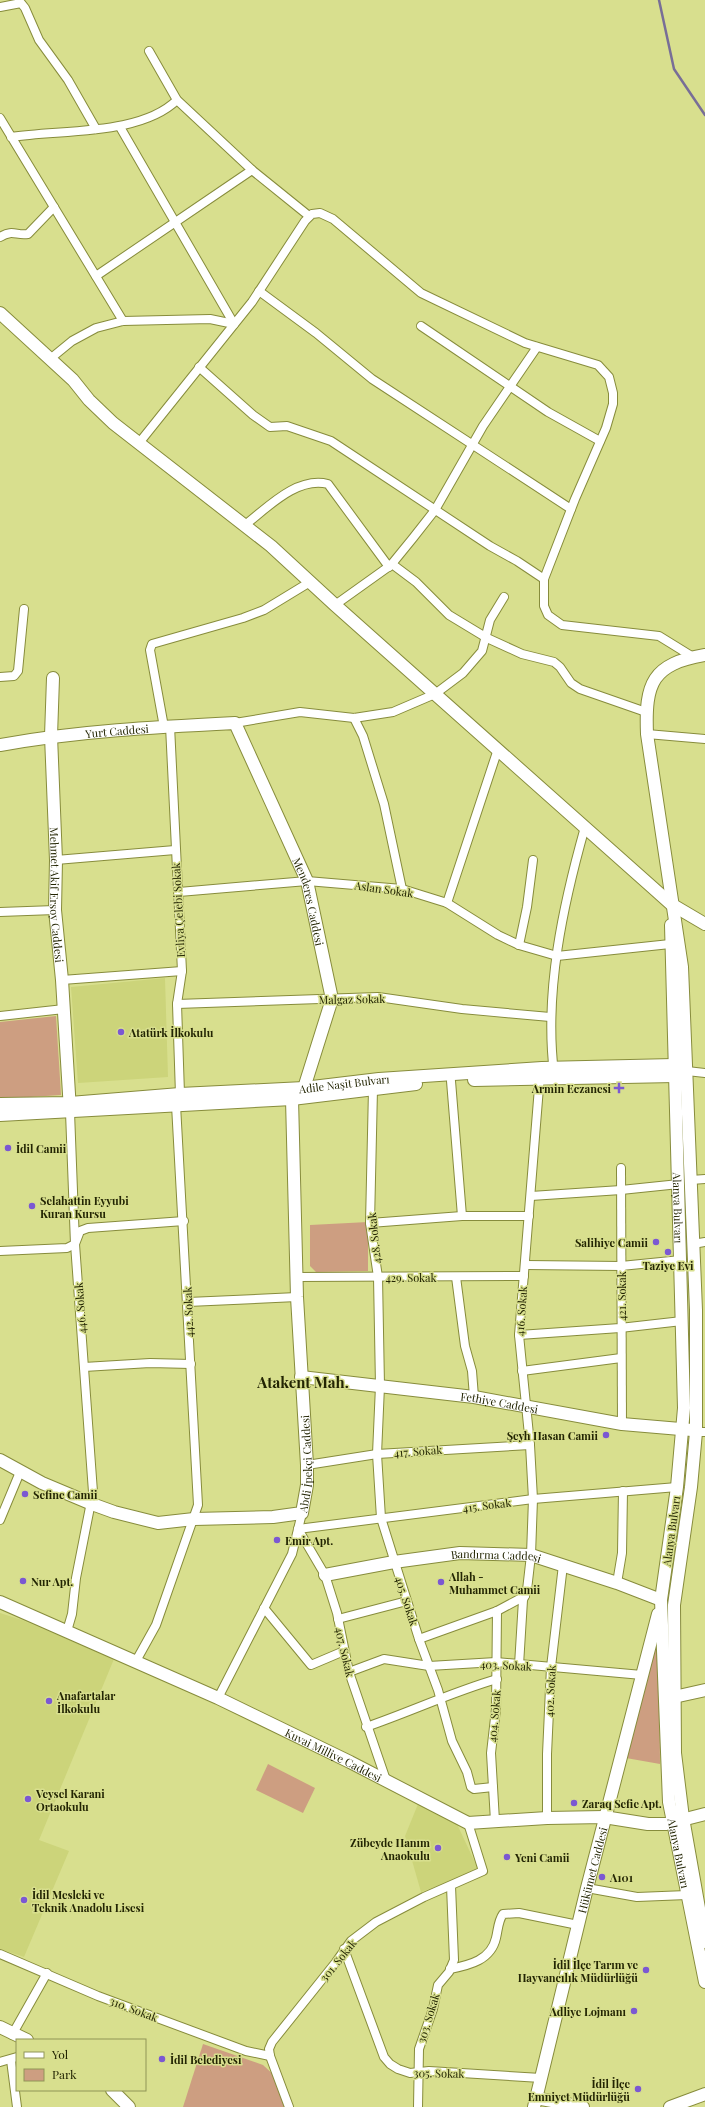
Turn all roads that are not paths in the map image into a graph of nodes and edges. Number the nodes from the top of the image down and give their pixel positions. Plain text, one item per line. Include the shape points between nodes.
1 (0, 7) edge
2 (149, 51) dead end
3 (177, 100) junction
4 (0, 118) edge
5 (120, 127) junction
6 (96, 129) junction
7 (11, 137) junction
8 (252, 170) junction
9 (54, 207) junction
10 (309, 216) junction
11 (174, 222) junction
12 (0, 238) edge
13 (96, 276) junction
14 (259, 290) junction
15 (0, 313) edge
16 (123, 321) junction
17 (234, 324) junction
18 (421, 326) dead end
19 (537, 347) junction
20 (50, 359) junction
21 (199, 367) junction
22 (512, 386) junction
23 (600, 442) junction
24 (139, 443) junction
25 (473, 444) junction
26 (571, 509) junction
27 (435, 510) junction
28 (245, 525) junction
29 (390, 565) junction
30 (544, 579) junction
31 (310, 582) junction
32 (504, 597) dead end
33 (335, 605) junction
34 (24, 609) dead end
35 (487, 638) junction
36 (699, 656) edge
37 (0, 677) edge
38 (53, 678) dead end
39 (435, 694) junction
40 (646, 712) junction
41 (354, 718) junction
42 (235, 723) junction
43 (167, 726) junction
44 (647, 734) junction
45 (51, 736) junction
46 (705, 739) edge
47 (0, 745) edge
48 (498, 749) junction
49 (585, 827) junction
50 (175, 850) junction
51 (56, 860) junction
52 (533, 860) dead end
53 (307, 881) junction
54 (402, 889) junction
55 (179, 892) junction
56 (447, 903) junction
57 (672, 904) junction
58 (55, 910) junction
59 (0, 912) edge
60 (705, 924) edge
61 (670, 944) junction
62 (519, 945) junction
63 (557, 956) junction
64 (182, 971) junction
65 (62, 980) junction
66 (332, 999) junction
67 (177, 1004) junction
68 (64, 1009) junction
69 (0, 1016) edge
70 (550, 1018) junction
71 (674, 1071) junction
72 (687, 1071) junction
73 (547, 1073) junction
74 (705, 1073) edge
75 (451, 1081) junction
76 (304, 1088) junction
77 (373, 1089) junction
78 (292, 1099) junction
79 (178, 1100) junction
80 (0, 1104) edge
81 (70, 1108) junction
82 (0, 1115) edge
83 (621, 1168) dead end
84 (705, 1179) edge
85 (691, 1180) junction
86 (679, 1184) junction
87 (621, 1190) junction
88 (531, 1196) junction
89 (462, 1216) junction
90 (529, 1216) junction
91 (184, 1221) junction
92 (370, 1222) junction
93 (699, 1243) edge
94 (75, 1244) junction
95 (0, 1251) edge
96 (681, 1260) junction
97 (526, 1265) junction
98 (621, 1266) junction
99 (524, 1276) junction
100 (297, 1277) junction
101 (378, 1277) junction
102 (456, 1277) junction
103 (297, 1297) junction
104 (188, 1302) junction
105 (682, 1321) junction
106 (620, 1328) junction
107 (519, 1335) junction
108 (621, 1358) junction
109 (191, 1364) junction
110 (84, 1367) junction
111 (522, 1371) junction
112 (301, 1376) junction
113 (380, 1386) junction
114 (474, 1398) junction
115 (525, 1407) junction
116 (622, 1424) junction
117 (684, 1428) junction
118 (701, 1432) edge
119 (530, 1444) junction
120 (377, 1454) junction
121 (0, 1460) edge
122 (306, 1465) junction
123 (20, 1472) junction
124 (677, 1487) junction
125 (623, 1491) junction
126 (533, 1499) junction
127 (92, 1504) junction
128 (302, 1513) junction
129 (381, 1518) junction
130 (194, 1519) junction
131 (0, 1520) edge
132 (298, 1529) junction
133 (530, 1555) junction
134 (394, 1562) junction
135 (563, 1565) junction
136 (326, 1575) junction
137 (617, 1583) junction
138 (525, 1596) junction
139 (661, 1600) junction
140 (407, 1601) junction
141 (0, 1602) edge
142 (674, 1605) junction
143 (264, 1608) junction
144 (498, 1611) junction
145 (338, 1619) junction
146 (67, 1631) junction
147 (419, 1639) junction
148 (344, 1651) junction
149 (136, 1661) junction
150 (496, 1662) junction
151 (519, 1665) junction
152 (429, 1666) junction
153 (551, 1667) junction
154 (349, 1672) junction
155 (642, 1675) junction
156 (497, 1679) junction
157 (705, 1690) edge
158 (674, 1696) junction
159 (218, 1698) junction
160 (440, 1699) junction
161 (366, 1727) junction
162 (386, 1780) junction
163 (493, 1786) junction
164 (705, 1814) edge
165 (604, 1817) junction
166 (547, 1818) junction
167 (677, 1820) junction
168 (495, 1821) junction
169 (468, 1823) junction
170 (451, 1886) junction
171 (586, 1888) junction
172 (687, 1895) junction
173 (578, 1925) junction
174 (705, 1942) edge
175 (344, 1949) junction
176 (0, 1954) edge
177 (450, 1969) junction
178 (47, 1973) junction
179 (705, 1982) edge
180 (0, 2027) edge
181 (12, 2034) junction
182 (24, 2039) edge
183 (270, 2056) junction
184 (14, 2058) edge
185 (0, 2062) edge
186 (417, 2072) junction
187 (541, 2078) junction
188 (16, 2091) edge
189 (16, 2091) edge
190 (113, 2091) edge
191 (705, 2094) edge
192 (535, 2102) edge
193 (17, 2107) edge
194 (129, 2107) edge
195 (289, 2107) edge
196 (418, 2107) edge
197 (583, 2107) edge
198 (670, 2107) edge

1 - 6 street via 21,3 26,8 39,40 68,80
2 - 3 street
3 - 5 street via 170,107
3 - 8 street
4 - 7 street
5 - 6 street
5 - 11 street
6 - 7 street
7 - 9 street
8 - 10 street
8 - 11 street
9 - 12 street via 28,234 13,232
9 - 13 street
10 - 14 street
10 - 19 street via 320,213 333,219 421,293
11 - 13 street
11 - 17 street
13 - 16 street
14 - 17 street
14 - 25 street via 372,379
15 - 20 street
16 - 17 street via 210,319
16 - 20 street via 96,328 72,341
17 - 21 street
18 - 22 street
19 - 22 street
19 - 23 street via 598,365 609,376 613,404
20 - 24 street via 73,380 89,400
21 - 24 street
21 - 27 street via 270,427 287,426 331,441
22 - 23 street via 548,412
22 - 25 street
23 - 26 street
24 - 28 street
25 - 26 street
25 - 27 street
26 - 30 street
27 - 29 street
27 - 30 street
28 - 29 street via 286,493 306,484 328,484
28 - 31 street
29 - 33 street
29 - 35 street via 416,582 449,615
30 - 36 street via 544,606 548,615 562,625 658,636
31 - 33 street
31 - 43 street, Evliya Çelebi Sokak via 264,610 152,644 150,650
32 - 35 street via 490,620
33 - 39 street
34 - 37 street via 18,671 14,676
35 - 39 street via 482,651 463,673
35 - 40 street via 522,654 554,662 560,666 571,683 580,689
36 - 40 street via 676,662 657,676 650,688
38 - 45 street, Mehmet Akif Ersoy Caddesi
39 - 41 street via 393,712
39 - 48 street
40 - 44 street
41 - 42 street via 300,712
41 - 54 street via 363,736 384,804
42 - 43 street, Yurt Caddesi
42 - 53 street, Menderes Caddesi
43 - 45 street, Yurt Caddesi
43 - 50 street, Evliya Çelebi Sokak
44 - 46 street
44 - 57 street
45 - 47 street, Yurt Caddesi
45 - 51 street, Mehmet Akif Ersoy Caddesi
48 - 49 street
48 - 56 street
49 - 57 street
49 - 63 street, 416. Sokak via 570,880
50 - 51 street
50 - 55 street, Evliya Çelebi Sokak
51 - 58 street, Mehmet Akif Ersoy Caddesi
52 - 62 street via 528,907
53 - 54 street, Aslan Sokak
53 - 55 street, Aslan Sokak
53 - 66 street, Menderes Caddesi
54 - 56 street, Aslan Sokak
55 - 64 street, Evliya Çelebi Sokak
56 - 62 street, Aslan Sokak
57 - 60 street
57 - 61 street, Alanya Bulvarı
57 - 72 street, Alanya Bulvarı via 682,967
58 - 59 street
58 - 65 street, Mehmet Akif Ersoy Caddesi
61 - 63 street, Aslan Sokak
61 - 71 street, Alanya Bulvarı
62 - 63 street, Aslan Sokak
63 - 70 street, 416. Sokak
64 - 65 street
64 - 67 street, Evliya Çelebi Sokak
65 - 68 street, Mehmet Akif Ersoy Caddesi
66 - 67 street, Malgaz Sokak
66 - 70 street, Malgaz Sokak via 378,997
66 - 76 street, Menderes Caddesi
67 - 79 street, Evliya Çelebi Sokak
68 - 69 street
68 - 81 street, Mehmet Akif Ersoy Caddesi
70 - 73 street, 416. Sokak via 551,1056
71 - 72 street, Adile Naşit Bulvarı
71 - 73 street, Adile Naşit Bulvarı
71 - 86 street, Alanya Bulvarı
72 - 74 street
72 - 85 street, Alanya Bulvarı
73 - 75 street, Adile Naşit Bulvarı
73 - 76 street, Adile Naşit Bulvarı via 379,1079
73 - 88 street, 416. Sokak
75 - 77 street, Adile Naşit Bulvarı
75 - 89 street
76 - 79 street, Adile Naşit Bulvarı
77 - 78 street, Adile Naşit Bulvarı
77 - 92 street, 428. Sokak
78 - 79 street, Adile Naşit Bulvarı
78 - 100 street, Abdi İpekçi Caddesi
79 - 81 street, Adile Naşit Bulvarı
79 - 91 street, 442. Sokak
80 - 81 street, Adile Naşit Bulvarı
81 - 82 street, Adile Naşit Bulvarı
81 - 94 street, 446. Sokak
83 - 87 street, 421. Sokak
84 - 85 street
85 - 93 street, Alanya Bulvarı
86 - 87 street
86 - 96 street, Alanya Bulvarı
87 - 88 street
87 - 98 street, 421. Sokak
88 - 90 street, 416. Sokak
89 - 90 street
89 - 92 street
90 - 97 street, 416. Sokak
91 - 94 street via 88,1228 80,1231
91 - 104 street, 442. Sokak
92 - 101 street, 428. Sokak
93 - 118 street, Alanya Bulvarı via 696,1310
94 - 95 street via 68,1248
94 - 110 street, 446. Sokak
96 - 98 street
96 - 105 street, Alanya Bulvarı
97 - 98 street
97 - 99 street, 416. Sokak
98 - 106 street, 421. Sokak
99 - 102 street, 429. Sokak
99 - 107 street, 416. Sokak
100 - 101 street, 429. Sokak
100 - 103 street, Abdi İpekçi Caddesi
101 - 102 street, 429. Sokak
101 - 113 street, 428. Sokak
102 - 114 street
103 - 104 street
103 - 112 street, Abdi İpekçi Caddesi
104 - 109 street, 442. Sokak
105 - 106 street
105 - 117 street, Alanya Bulvarı
106 - 107 street
106 - 108 street, 421. Sokak
107 - 111 street, 416. Sokak
108 - 111 street
108 - 116 street, 421. Sokak
109 - 110 street via 150,1363
109 - 130 street, 442. Sokak via 198,1505
110 - 127 street, 446. Sokak
111 - 115 street, 416. Sokak
112 - 113 street, Fethiye Caddesi
112 - 122 street, Abdi İpekçi Caddesi
113 - 114 street, Fethiye Caddesi
113 - 120 street, 405. Sokak
114 - 115 street, Fethiye Caddesi
115 - 116 street, Fethiye Caddesi
115 - 119 street, 416. Sokak
116 - 117 street, Fethiye Caddesi
117 - 118 street, Fethiye Caddesi
117 - 124 street, Alanya Bulvarı
118 - 142 street, Alanya Bulvarı
119 - 120 street, 417. Sokak
119 - 126 street, 416. Sokak
120 - 122 street, 417. Sokak
120 - 129 street, 405. Sokak
121 - 123 street, Abdi İpekçi Caddesi
122 - 128 street, Abdi İpekçi Caddesi via 307,1485
123 - 127 street, Abdi İpekçi Caddesi
123 - 131 street
124 - 125 street, 415. Sokak
124 - 139 street, Alanya Bulvarı
125 - 126 street, 415. Sokak
125 - 137 street via 622,1553
126 - 129 street, 415. Sokak
126 - 133 street, 416. Sokak
127 - 130 street, Abdi İpekçi Caddesi via 158,1523
127 - 146 street, 446. Sokak via 87,1516 72,1614
128 - 130 street, Abdi İpekçi Caddesi via 273,1517
128 - 132 street
129 - 132 street, 415. Sokak
129 - 134 street, 405. Sokak
130 - 149 street, 442. Sokak via 156,1625
132 - 136 street, 407. Sokak
132 - 143 street via 292,1554
133 - 134 street, Bandırma Caddesi via 460,1553
133 - 135 street, Bandırma Caddesi
133 - 138 street, 416. Sokak
134 - 136 street, Bandırma Caddesi
134 - 140 street, 405. Sokak
135 - 137 street, Bandırma Caddesi
135 - 153 street, 402. Sokak
136 - 145 street, 407. Sokak
137 - 139 street, Bandırma Caddesi
138 - 144 street
138 - 151 street, 416. Sokak
139 - 142 street
139 - 155 street, Hükümet Caddesi
139 - 167 street, Alanya Bulvarı via 669,1802
140 - 145 street
140 - 147 street, 405. Sokak
141 - 146 street, Kuvai Milliye Caddesi
142 - 158 street, Alanya Bulvarı
143 - 148 street via 311,1665
143 - 159 street
144 - 147 street
144 - 150 street, 404. Sokak
145 - 148 street, 407. Sokak
146 - 149 street, Kuvai Milliye Caddesi
147 - 152 street, 405. Sokak
148 - 154 street, 407. Sokak
149 - 159 street, Kuvai Milliye Caddesi
150 - 151 street, 403. Sokak
150 - 152 street, 403. Sokak
150 - 156 street, 404. Sokak
151 - 153 street, 403. Sokak
152 - 154 street, 403. Sokak via 384,1660
152 - 160 street, 405. Sokak
153 - 155 street, 403. Sokak
153 - 166 street, 402. Sokak
154 - 161 street, 407. Sokak
155 - 165 street, Hükümet Caddesi
156 - 160 street
156 - 163 street, 404. Sokak via 491,1753
157 - 158 street
158 - 167 street, Alanya Bulvarı
159 - 162 street, Kuvai Milliye Caddesi
160 - 161 street
160 - 163 street, 405. Sokak via 452,1740 471,1787 474,1789
161 - 162 street, 407. Sokak
162 - 169 street, Kuvai Milliye Caddesi
163 - 168 street, 404. Sokak
164 - 167 street
165 - 166 street
165 - 167 street via 648,1824
165 - 171 street, Hükümet Caddesi
166 - 168 street
167 - 172 street, Alanya Bulvarı
167 - 174 street, Alanya Bulvarı
168 - 169 street
169 - 170 street, 301. Sokak via 483,1871
170 - 175 street, 301. Sokak via 376,1922
170 - 177 street, 303. Sokak via 454,1960
171 - 172 street via 637,1898
171 - 173 street, Hükümet Caddesi
172 - 179 street, Alanya Bulvarı
173 - 177 street via 519,1913 503,1914 492,1950 486,1956 462,1967
173 - 187 street, Hükümet Caddesi
175 - 183 street, 301. Sokak via 272,2042
175 - 186 street, 305. Sokak via 384,2057 398,2069 410,2073
176 - 178 street, 310. Sokak
177 - 186 street, 303. Sokak via 438,1985 433,2009 419,2049
178 - 181 street
178 - 183 street, 310. Sokak via 98,1996 246,2051
180 - 181 street
181 - 182 street
183 - 195 street
184 - 185 street
184 - 188 street
186 - 187 street, 305. Sokak
186 - 196 street, 303. Sokak
187 - 192 street, Hükümet Caddesi
189 - 193 street
190 - 194 street
191 - 198 street
192 - 197 street

